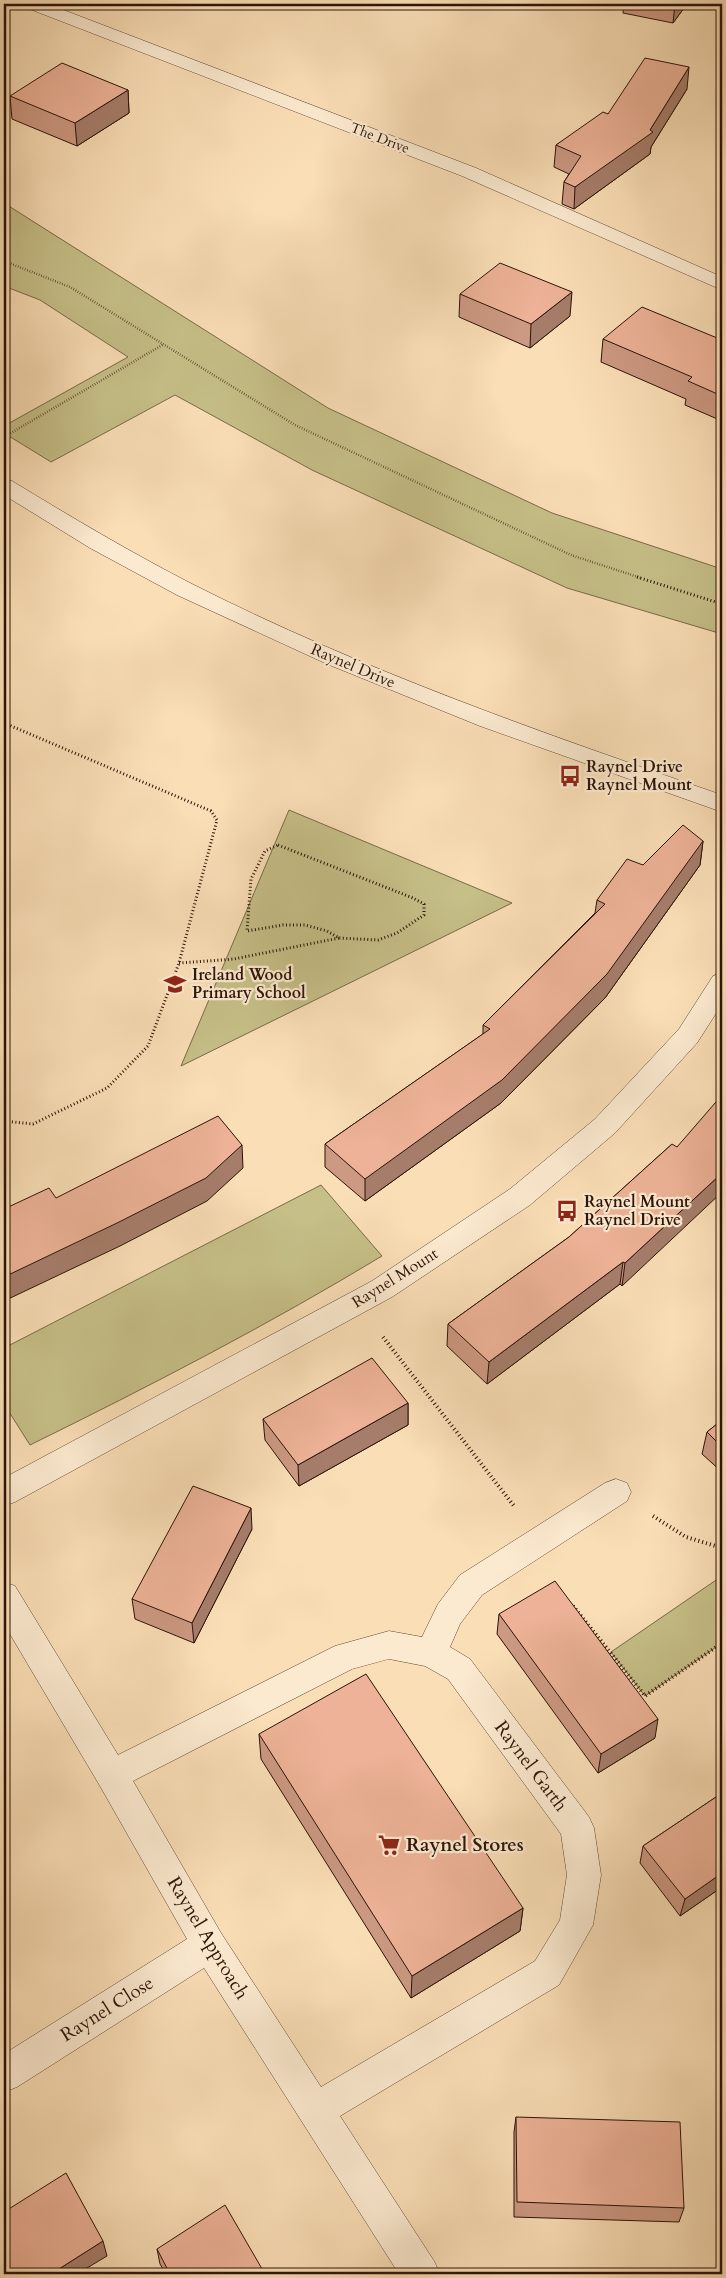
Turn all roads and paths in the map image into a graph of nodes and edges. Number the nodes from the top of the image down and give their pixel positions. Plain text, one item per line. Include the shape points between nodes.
1 (33, 4) edge
2 (4, 261) edge
3 (722, 272) edge
4 (700, 274) junction
5 (722, 284) edge
6 (164, 344) junction
7 (4, 437) edge
8 (4, 486) edge
9 (722, 604) edge
10 (4, 723) edge
11 (722, 804) edge
12 (339, 938) junction
13 (178, 963) junction
14 (722, 983) edge
15 (4, 1121) edge
16 (356, 1303) junction
17 (616, 1492) joint
18 (4, 1493) edge
19 (534, 1544) junction
20 (722, 1548) edge
21 (4, 1596) edge
22 (722, 1643) edge
23 (431, 1653) junction
24 (112, 1775) junction
25 (209, 1944) junction
26 (4, 2074) edge
27 (315, 2111) junction
28 (421, 2274) edge

1 - 4 street, The Drive via 469,172
2 - 6 path via 70,287
3 - 4 street
4 - 5 street, The Drive
6 - 7 path
6 - 9 path via 295,425 562,550
8 - 11 street, Raynel Drive via 111,551 239,616 357,669
10 - 13 path via 210,811 217,820
12 - 12 path via 378,940 397,933 424,915 424,904 278,845 265,851 251,880 247,931 304,924 323,928
12 - 13 path via 234,959
13 - 15 path via 148,1046 107,1088 33,1124
14 - 16 street, Raynel Mount via 688,1036 605,1126 520,1197
16 - 18 street, Raynel Mount
16 - 19 path
17 - 19 street
17 - 20 path via 686,1537
19 - 22 path via 645,1696
19 - 23 street via 471,1585 449,1614
21 - 24 street, Raynel Approach
23 - 24 street, Raynel Garth via 389,1645 346,1656
23 - 27 street, Raynel Garth via 459,1669 577,1828 584,1875 576,1925 547,1973
24 - 25 street, Raynel Approach
25 - 26 street, Raynel Close
25 - 27 street, Raynel Approach
27 - 28 street, Raynel Approach

